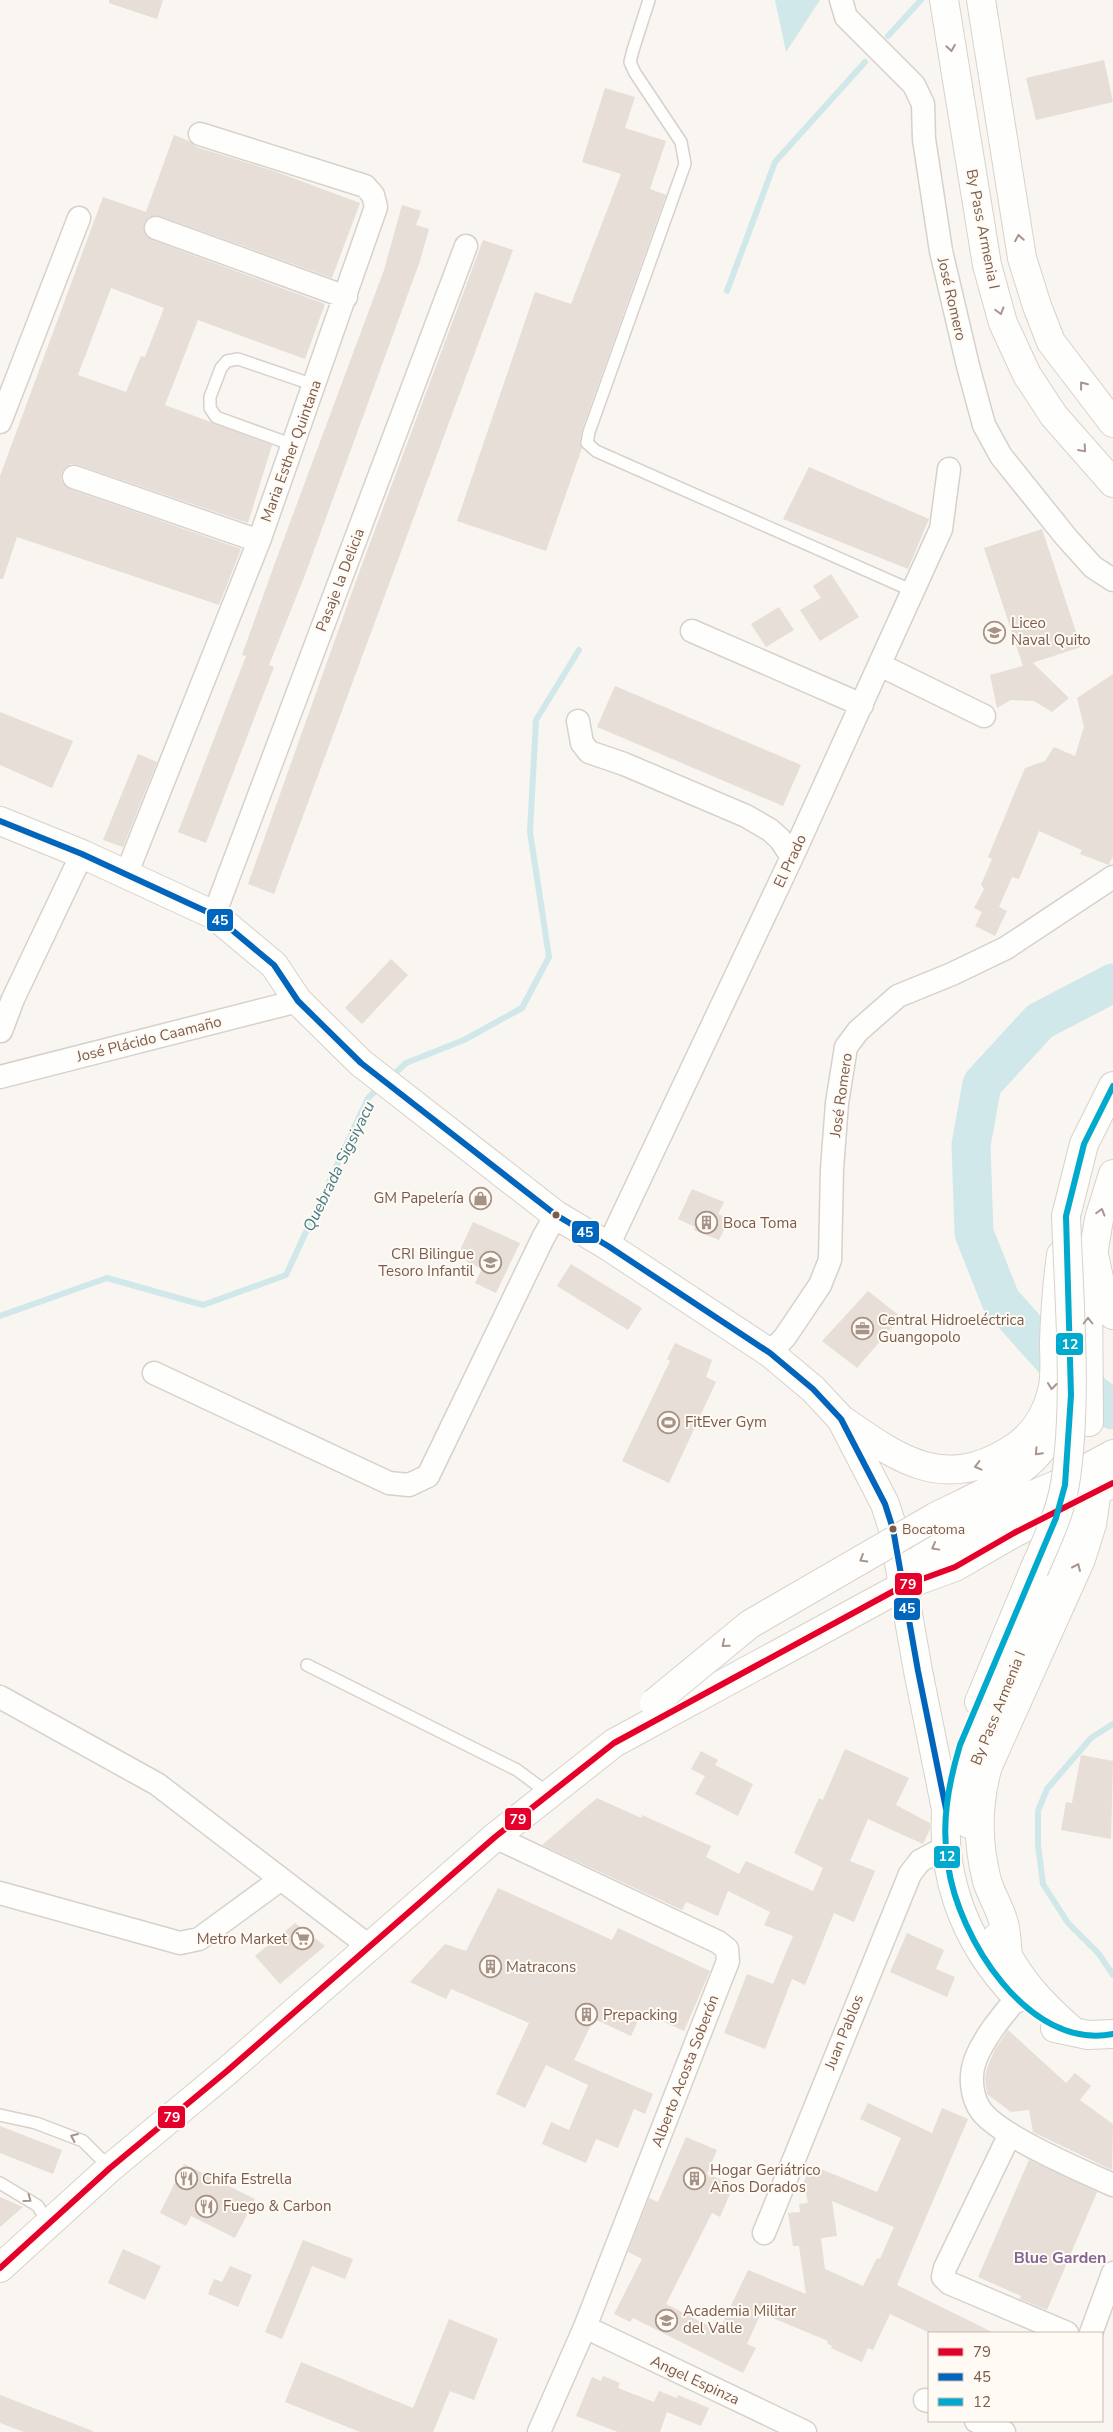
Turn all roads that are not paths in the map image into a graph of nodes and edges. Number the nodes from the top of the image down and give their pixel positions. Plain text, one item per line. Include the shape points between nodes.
1 (649, 0) edge
2 (841, 0) edge
3 (944, 0) edge
4 (982, 0) edge
5 (200, 134) dead end
6 (79, 218) dead end
7 (156, 228) dead end
8 (466, 246) dead end
9 (346, 297) junction
10 (314, 385) junction
11 (0, 422) edge
12 (1113, 423) edge
13 (293, 445) junction
14 (948, 468) dead end
15 (74, 477) dead end
16 (1113, 482) edge
17 (259, 541) junction
18 (1113, 580) edge
19 (913, 591) junction
20 (692, 631) dead end
21 (880, 665) junction
22 (862, 705) junction
23 (984, 716) dead end
24 (578, 721) dead end
25 (0, 821) edge
26 (82, 854) junction
27 (792, 857) junction
28 (126, 875) junction
29 (1113, 877) edge
30 (214, 914) junction
31 (298, 1002) junction
32 (1, 1031) edge
33 (0, 1077) edge
34 (1113, 1086) edge
35 (1113, 1174) edge
36 (556, 1215) junction
37 (1066, 1216) junction
38 (608, 1246) junction
39 (1093, 1250) junction
40 (1113, 1316) edge
41 (770, 1353) junction
42 (154, 1373) dead end
43 (1071, 1395) junction
44 (841, 1419) junction
45 (1107, 1472) edge
46 (904, 1586) junction
47 (307, 1665) dead end
48 (0, 1697) edge
49 (614, 1743) junction
50 (968, 1749) junction
51 (548, 1793) junction
52 (946, 1809) junction
53 (494, 1838) junction
54 (946, 1847) junction
55 (282, 1879) junction
56 (0, 1893) edge
57 (370, 1947) junction
58 (1008, 1959) junction
59 (1017, 1998) junction
60 (1074, 2032) junction
61 (1110, 2034) edge
62 (0, 2115) edge
63 (1010, 2134) junction
64 (110, 2168) junction
65 (0, 2182) edge
66 (1113, 2185) edge
67 (48, 2224) junction
68 (764, 2233) dead end
69 (0, 2268) edge
70 (1113, 2273) edge
71 (584, 2327) junction
72 (1065, 2332) edge
73 (1091, 2332) edge
74 (979, 2422) edge
75 (540, 2432) edge
76 (805, 2432) edge
77 (1004, 2432) edge

1 - 19 lane via 630,62 681,142 685,164 587,443 596,451
2 - 18 street, José Romero via 846,18 914,85 922,104 924,139 941,251 984,425 1001,456 1054,522 1094,567
3 -> 16 main road, By Pass Armenia I via 987,265 1004,323 1027,375 1054,416
12 -> 4 main road via 1051,342 1034,298 1022,258
5 - 9 street, Maria Esther Quintana via 365,186 373,195 376,207
6 - 11 street
7 - 9 street
8 - 30 street, Pasaje la Delicia
9 - 10 street, Maria Esther Quintana
10 - 13 street, Maria Esther Quintana
10 - 13 lane via 238,359 227,361 221,368 210,396 210,408 216,417
13 - 17 street, Maria Esther Quintana
14 - 19 street, El Prado via 941,529
15 - 17 street
17 - 28 street, Maria Esther Quintana
19 - 21 street, El Prado
20 - 22 street
21 - 22 street, El Prado
21 - 23 street
22 - 27 street, El Prado
24 - 27 street via 582,743 590,752 746,816 775,834
25 - 26 main road
26 - 28 main road
26 - 32 street via 10,1004
27 - 38 street, El Prado
28 - 30 main road
29 - 41 street, José Romero via 1006,948 898,996 858,1031 846,1047 837,1102 830,1260 820,1285 785,1337
30 - 31 main road via 274,965
31 - 33 street, José Plácido Caamaño
31 - 36 main road via 361,1063
34 - 37 main road, By Pass Armenia I via 1084,1144
39 -> 35 main road, By Pass Armenia I
36 - 38 main road
36 - 42 street via 428,1476 409,1485 389,1483
37 - 43 main road, By Pass Armenia I, bridge
37 -> 44 main road, bridge via 1055,1295 1052,1390 1045,1412 1021,1444 989,1463 964,1470 938,1469 909,1462
38 - 41 main road
39 - 40 main road via 1103,1297
50 -> 39 main road, By Pass Armenia I via 1054,1576 1082,1482 1087,1452 1088,1285
41 - 44 main road via 813,1389
43 -> 49 main road, bridge via 1049,1440 1013,1475 750,1624 654,1704
43 - 50 main road, By Pass Armenia I, bridge via 1065,1485 1056,1518
44 - 46 main road via 885,1504
45 - 46 main road via 954,1567
58 -> 45 main road via 1004,1922 988,1882 980,1847 982,1787 988,1766 1081,1559
46 - 49 main road
46 - 52 main road
47 - 51 lane via 517,1770
48 - 55 street via 157,1784
49 - 51 main road
50 - 52 main road, By Pass Armenia I via 951,1776
50 - 58 main road, By Pass Armenia I via 972,1858 986,1910
51 - 53 main road
52 - 54 main road, By Pass Armenia I
53 - 57 main road
53 - 71 street, Alberto Acosta Soberón via 727,1949 728,1961
54 - 59 main road, By Pass Armenia I via 954,1895 964,1923 978,1949
54 - 68 street, Juan Pablos via 920,1861 910,1874
55 - 56 street via 199,1940 180,1943
55 - 57 street
57 - 64 main road
58 - 60 main road, By Pass Armenia I via 1032,1994
59 - 60 main road, By Pass Armenia I via 1054,2027
59 - 63 street via 982,2045 972,2071 972,2092 983,2113
60 - 61 main road
64 -> 62 lane via 83,2141 36,2123
63 - 66 street
63 - 72 street via 945,2268 944,2278 949,2283
64 - 67 main road
65 -> 67 lane via 38,2206
67 - 69 main road
70 - 73 street
71 - 75 street, Alberto Acosta Soberón
71 - 76 street, Angel Espinza
74 - 77 street

